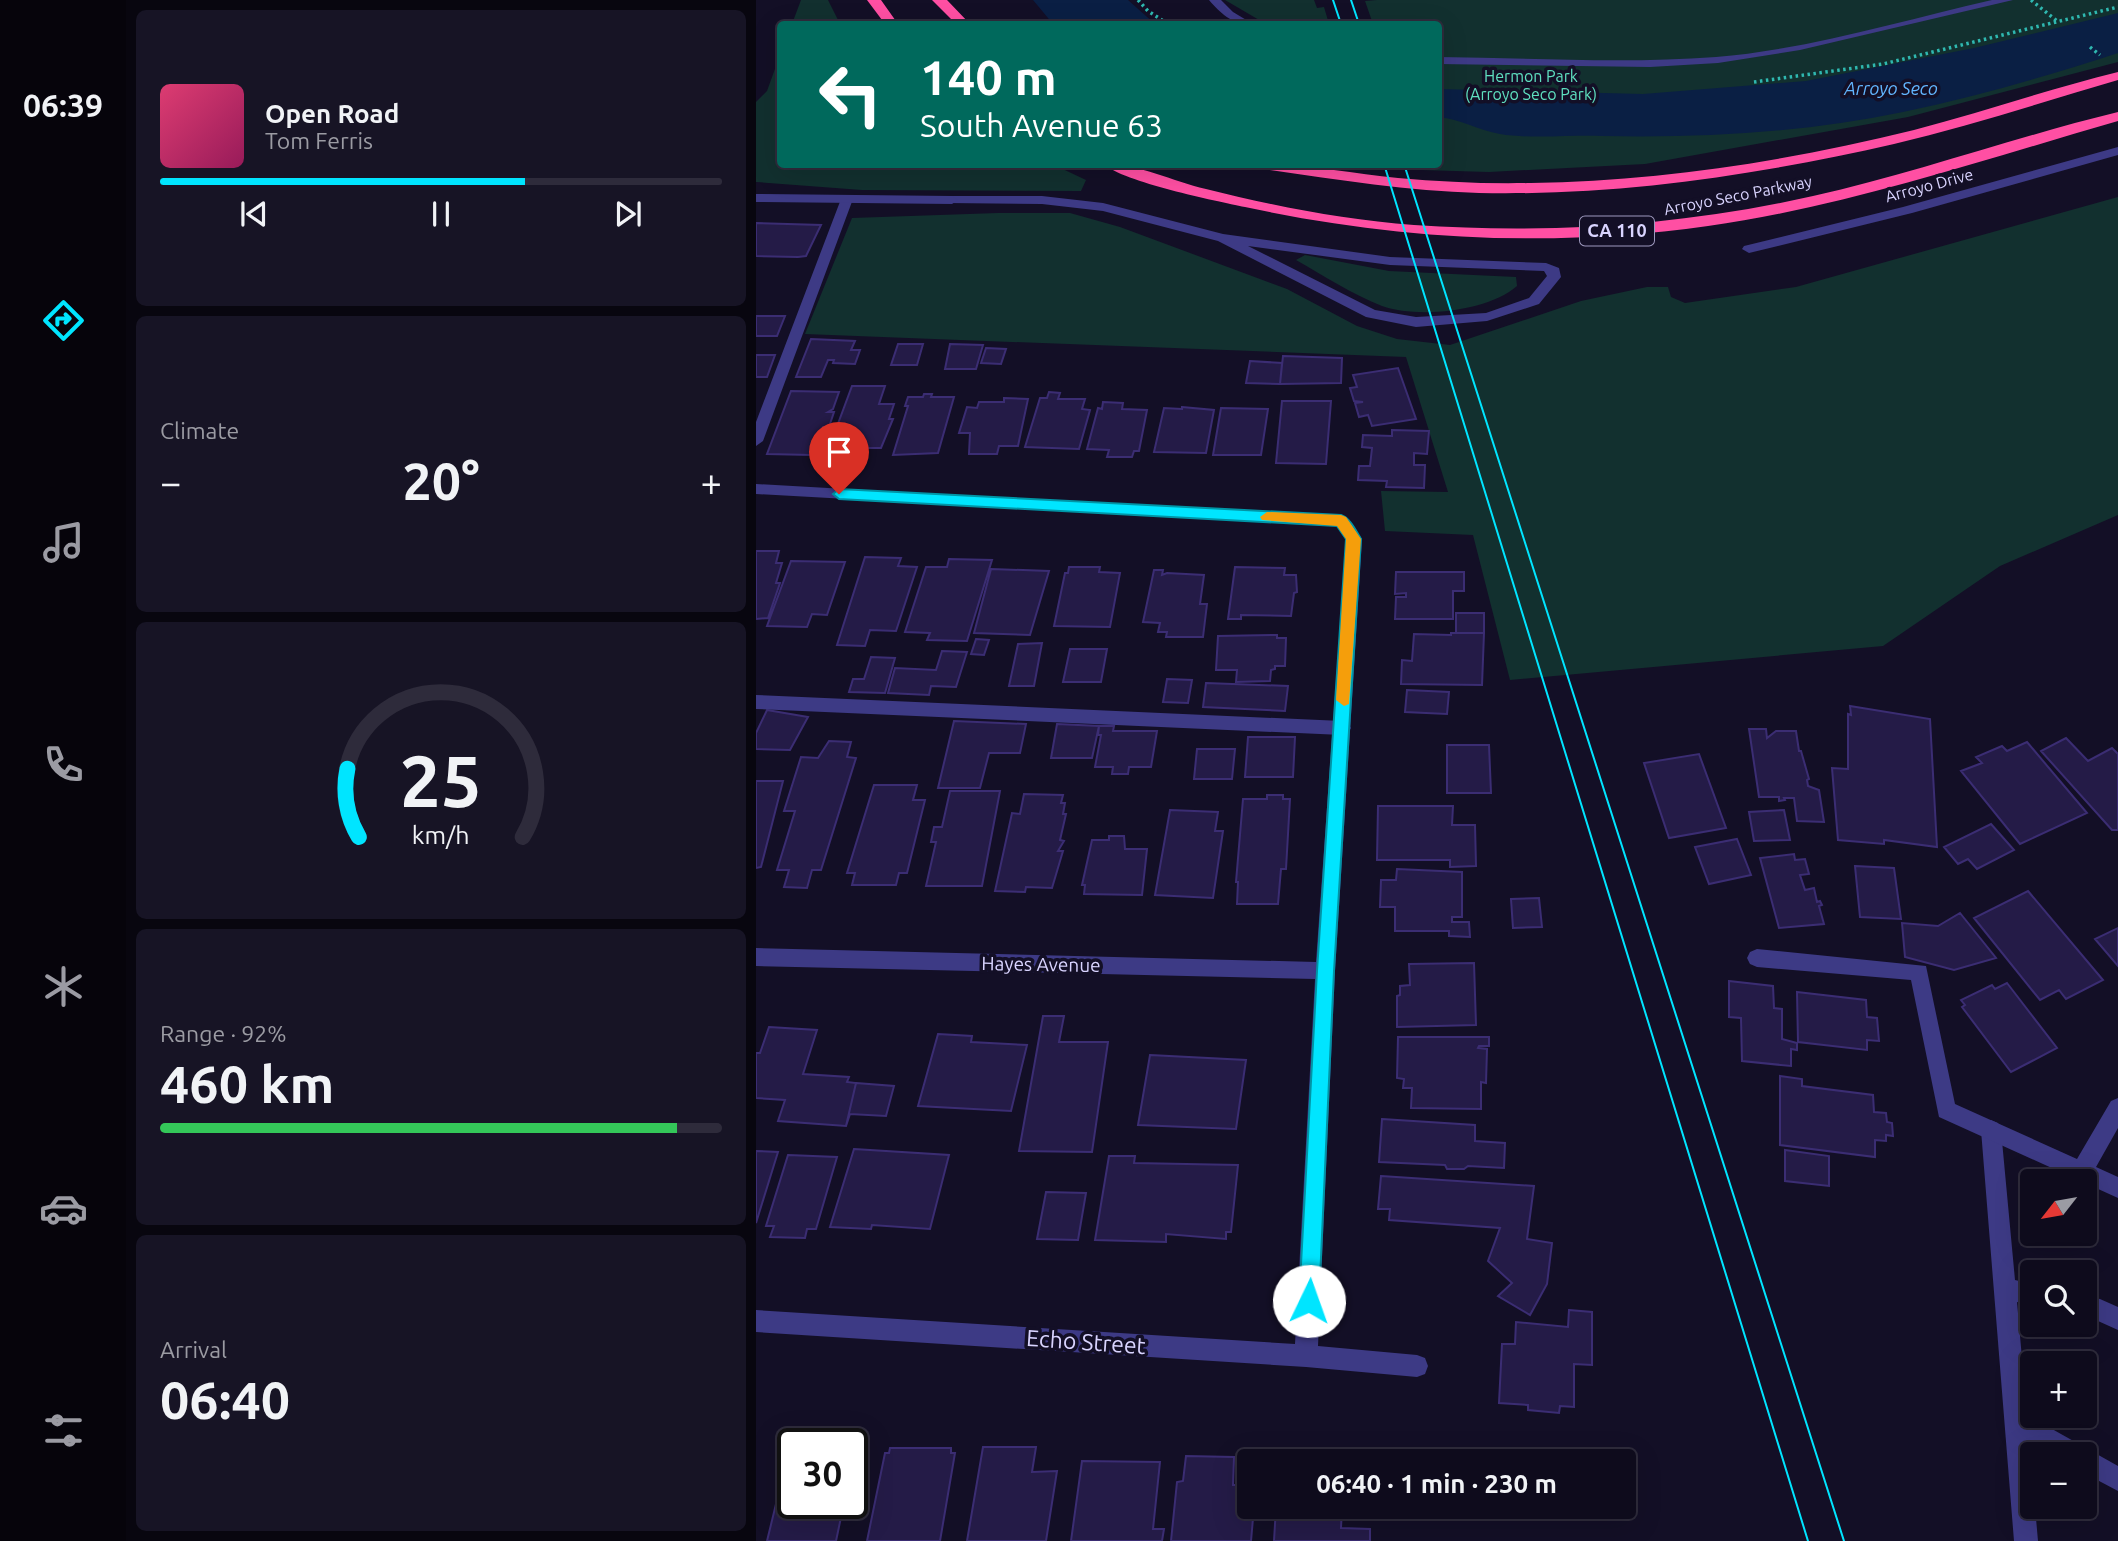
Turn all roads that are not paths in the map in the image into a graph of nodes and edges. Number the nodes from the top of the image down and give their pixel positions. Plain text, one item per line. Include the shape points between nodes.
1 (874, 0) edge
2 (939, 0) edge
3 (1215, 0) edge
4 (2007, 0) edge
5 (890, 21) edge
6 (960, 21) edge
7 (1242, 21) edge
8 (1442, 60) edge
9 (2118, 76) edge
10 (2118, 116) edge
11 (2118, 151) edge
12 (1123, 168) edge
13 (1290, 168) edge
14 (756, 198) edge
15 (847, 200) junction
16 (1223, 238) junction
17 (1749, 249) dead end
18 (756, 441) edge
19 (756, 489) edge
20 (756, 702) edge
21 (1342, 728) junction
22 (756, 957) edge
23 (1757, 958) dead end
24 (1325, 971) junction
25 (2118, 1108) edge
26 (1991, 1130) junction
27 (2078, 1169) edge
28 (2083, 1169) edge
29 (2097, 1178) edge
30 (2118, 1188) edge
31 (2005, 1288) junction
32 (2020, 1292) edge
33 (2097, 1312) edge
34 (2118, 1319) edge
35 (756, 1321) edge
36 (1306, 1356) junction
37 (1417, 1366) dead end
38 (2015, 1421) junction
39 (2053, 1442) edge
40 (2097, 1467) edge
41 (2118, 1479) edge
42 (2025, 1541) edge

1 - 5 highway
2 - 6 highway
3 - 7 street
4 - 8 street via 1846,38 1718,60
9 - 13 highway, Arroyo Seco Parkway via 1895,139 1692,176 1480,188 1383,182
10 - 12 highway, Arroyo Seco Parkway / CA 110 via 1784,207 1639,230 1550,235 1463,233 1312,218 1184,189
11 - 17 street, Arroyo Drive
14 - 15 street
15 - 16 street via 1042,201 1103,206
15 - 18 street
16 - 16 street via 1371,314 1416,322 1487,317 1534,301 1555,277 1546,267 1390,261
19 - 21 street via 1341,521 1353,539
20 - 21 street
21 - 24 street
22 - 24 street, Hayes Avenue
23 - 26 street via 1919,972 1946,1110
24 - 36 street
25 - 28 street
26 - 27 street
26 - 31 street
29 - 30 street
31 - 32 street
31 - 38 street
33 - 34 street
35 - 36 street, Echo Street
36 - 37 street, Echo Street
38 - 39 street
38 - 42 street
40 - 41 street

